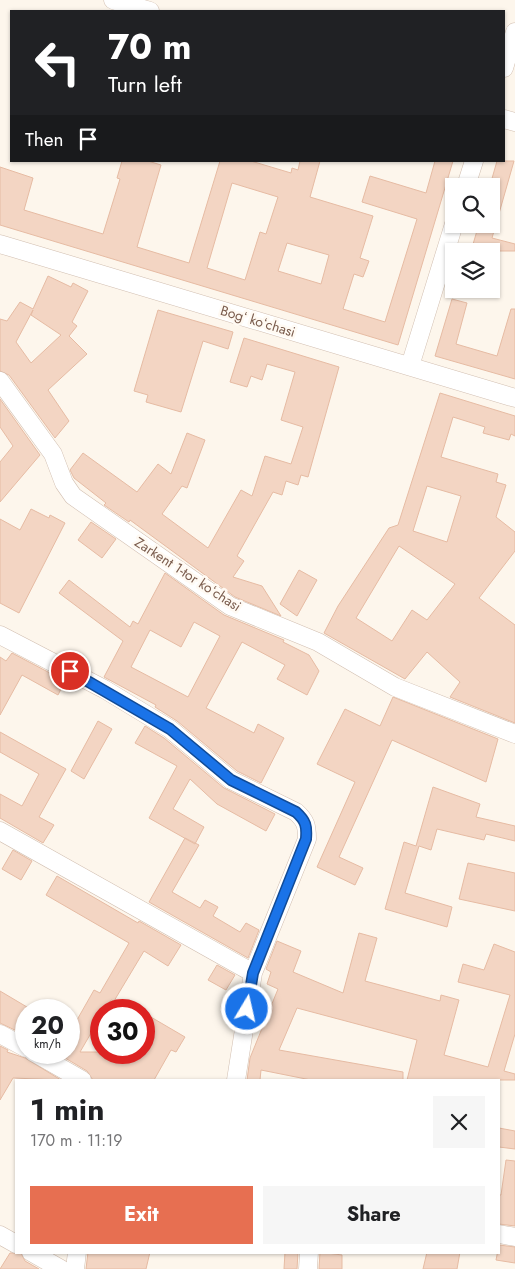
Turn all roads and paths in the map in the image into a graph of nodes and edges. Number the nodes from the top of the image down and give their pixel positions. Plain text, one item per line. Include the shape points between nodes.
1 (113, 0) edge
2 (147, 10) edge
3 (515, 32) edge
4 (505, 65) edge
5 (474, 162) edge
6 (469, 178) edge
7 (451, 233) edge
8 (0, 244) edge
9 (410, 366) junction
10 (0, 381) edge
11 (515, 398) edge
12 (0, 635) edge
13 (515, 734) edge
14 (0, 831) edge
15 (253, 973) junction
16 (0, 1034) edge
17 (15, 1042) edge
18 (55, 1064) edge
19 (80, 1079) edge
20 (236, 1079) edge
21 (500, 1234) edge
22 (0, 1235) edge
23 (515, 1237) edge
24 (15, 1243) edge
25 (35, 1254) edge
26 (77, 1254) edge
27 (309, 1254) edge
28 (61, 1269) edge
29 (74, 1269) edge
30 (308, 1269) edge

1 - 2 street
3 - 4 street
5 - 6 street
7 - 9 street
8 - 9 street, Bogʻ koʻchasi
9 - 11 street, Bogʻ koʻchasi
10 - 13 street, Zarkent 1-tor koʻchasi via 53,454 64,483 73,496 230,606 318,642 395,687
12 - 15 street via 104,689 162,724 231,780 304,819 306,839
14 - 15 street
15 - 20 street
16 - 17 street
18 - 19 street
21 - 23 street
22 - 24 street
25 - 28 street
26 - 29 street
27 - 30 street

